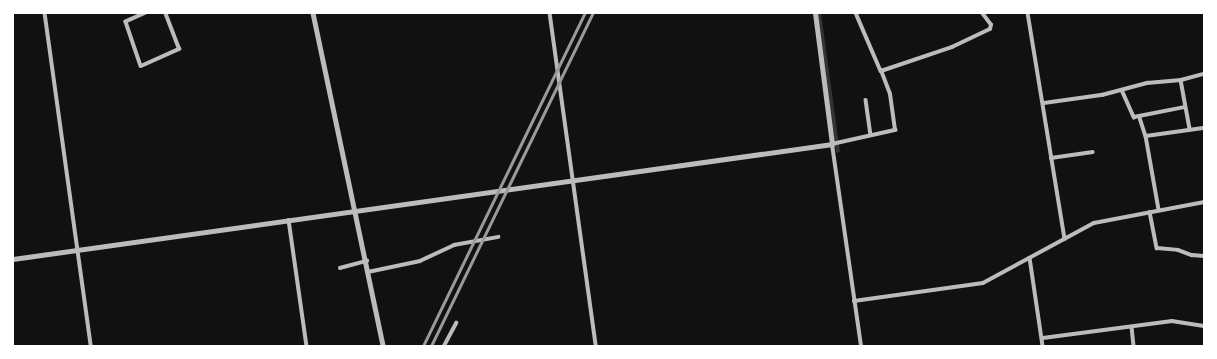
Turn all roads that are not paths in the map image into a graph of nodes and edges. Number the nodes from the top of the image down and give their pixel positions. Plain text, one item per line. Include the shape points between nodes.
1 (44, 13) edge
2 (146, 13) edge
3 (165, 13) edge
4 (313, 13) edge
5 (550, 13) edge
6 (815, 13) edge
7 (856, 13) edge
8 (982, 13) edge
9 (1028, 13) edge
10 (881, 71) junction
11 (1204, 74) edge
12 (1181, 80) junction
13 (1122, 90) junction
14 (866, 100) dead end
15 (1044, 103) junction
16 (1185, 107) junction
17 (1140, 118) junction
18 (1204, 128) edge
19 (1190, 129) junction
20 (870, 135) junction
21 (1146, 136) junction
22 (832, 144) junction
23 (1093, 152) dead end
24 (1051, 158) junction
25 (573, 180) junction
26 (1204, 202) edge
27 (1158, 210) junction
28 (356, 211) junction
29 (1150, 212) junction
30 (290, 220) junction
31 (498, 237) dead end
32 (1066, 239) junction
33 (76, 251) junction
34 (1204, 256) edge
35 (1030, 258) junction
36 (13, 260) edge
37 (367, 261) junction
38 (340, 268) dead end
39 (368, 272) junction
40 (854, 301) junction
41 (456, 322) dead end
42 (1204, 326) edge
43 (1132, 327) junction
44 (1042, 338) junction
45 (91, 346) edge
46 (307, 346) edge
47 (383, 346) edge
48 (444, 346) edge
49 (596, 346) edge
50 (861, 346) edge
51 (1043, 346) edge
52 (1134, 346) edge

1 - 33 street
2 - 3 street via 126,22 141,66 179,49
4 - 28 street
5 - 25 street
6 - 22 street
7 - 10 street
8 - 10 street via 991,25 990,29 952,47
9 - 15 street
10 - 20 street via 890,94 895,130
11 - 12 street
12 - 13 street via 1147,83
12 - 16 street
13 - 15 street
13 - 17 street via 1130,113
14 - 20 street
15 - 24 street
16 - 17 street
16 - 19 street
17 - 21 street
18 - 19 street
19 - 21 street
20 - 22 street
21 - 27 street
22 - 25 street
22 - 40 street
23 - 24 street
24 - 32 street
25 - 28 street
25 - 49 street
26 - 27 street
27 - 29 street
28 - 30 street
28 - 37 street
29 - 32 street via 1094,223
29 - 34 street via 1157,248
30 - 33 street
30 - 46 street
31 - 39 street via 454,245 420,261
32 - 35 street
33 - 36 street
33 - 45 street
35 - 40 street via 983,282
35 - 44 street
37 - 38 street
37 - 39 street
39 - 47 street
40 - 50 street
41 - 48 street
42 - 43 street via 1172,321
43 - 44 street
43 - 52 street
44 - 51 street

